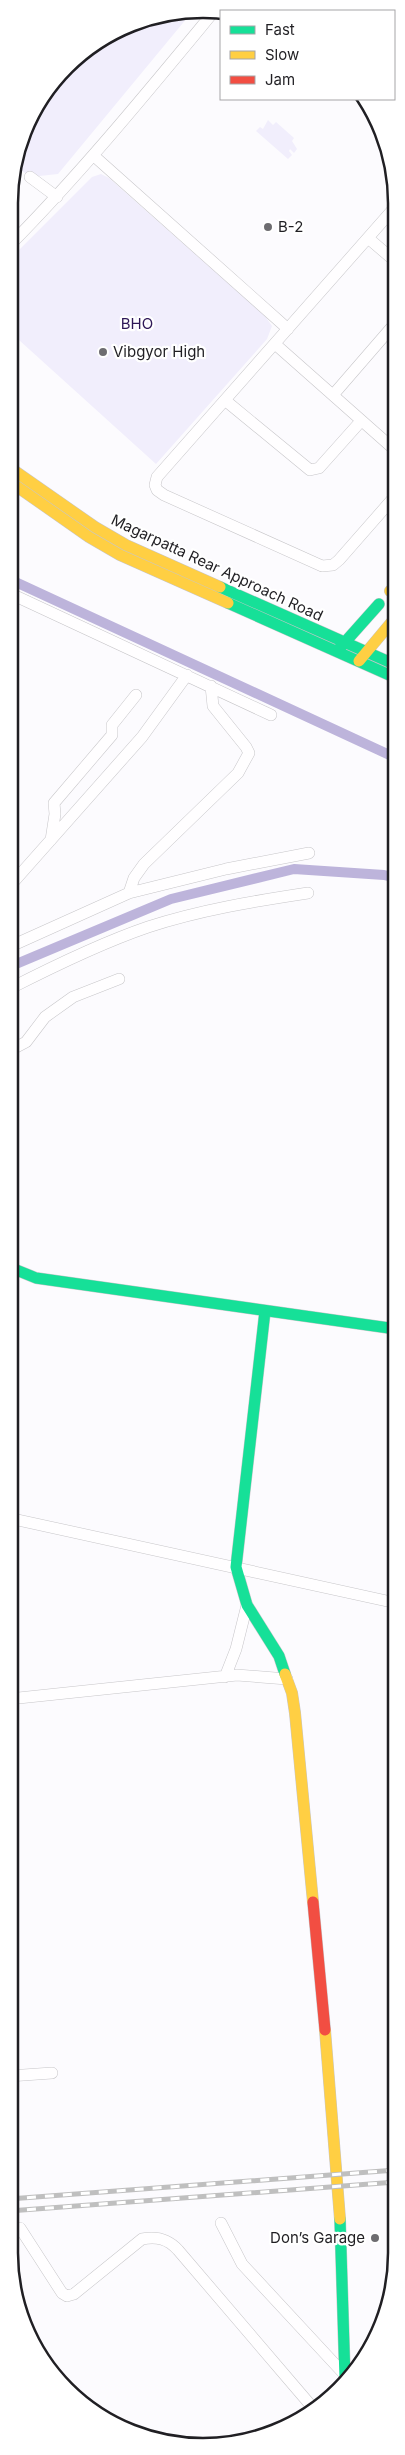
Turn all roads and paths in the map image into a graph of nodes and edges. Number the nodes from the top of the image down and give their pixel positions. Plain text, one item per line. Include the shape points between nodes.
1 (209, 18) edge
2 (94, 156) junction
3 (30, 177) dead end
4 (58, 197) junction
5 (388, 215) edge
6 (18, 237) edge
7 (365, 241) junction
8 (388, 257) edge
9 (288, 329) junction
10 (388, 331) edge
11 (275, 344) junction
12 (333, 395) junction
13 (226, 400) junction
14 (362, 421) junction
15 (388, 444) edge
16 (18, 473) edge
17 (18, 487) edge
18 (388, 504) edge
19 (18, 597) edge
20 (379, 604) dead end
21 (388, 626) edge
22 (340, 647) junction
23 (366, 652) junction
24 (358, 662) junction
25 (388, 662) edge
26 (187, 675) junction
27 (388, 675) edge
28 (211, 686) junction
29 (136, 694) dead end
30 (271, 715) dead end
31 (50, 842) junction
32 (309, 853) dead end
33 (18, 877) edge
34 (129, 893) junction
35 (308, 893) dead end
36 (18, 944) edge
37 (119, 979) dead end
38 (18, 984) edge
39 (18, 1046) edge
40 (18, 1271) edge
41 (266, 1311) junction
42 (388, 1329) edge
43 (18, 1520) edge
44 (236, 1567) junction
45 (388, 1601) edge
46 (247, 1605) junction
47 (225, 1677) junction
48 (287, 1679) junction
49 (18, 1699) edge
50 (52, 2074) dead end
51 (18, 2076) edge
52 (221, 2223) dead end
53 (20, 2228) dead end
54 (345, 2370) edge
55 (342, 2374) edge
56 (309, 2403) edge

1 - 2 street
2 - 4 street
2 - 9 street
3 - 4 street
4 - 6 street
5 - 7 street
7 - 8 street
7 - 9 street
9 - 11 street
10 - 12 street
11 - 12 street
11 - 13 street
12 - 14 street
13 - 14 street via 310,470 319,468
13 - 18 street via 157,477 155,485 164,495 322,566 333,565 339,560
14 - 15 street
16 - 22 street, Magarpatta Rear Approach Road via 95,528 126,545
17 - 22 street, Magarpatta Rear Approach Road via 120,555
19 - 26 street
20 - 22 street
21 - 23 street
22 - 23 street, Magarpatta Rear Approach Road
22 - 24 street, Magarpatta Rear Approach Road
23 - 24 street
23 - 25 street, Magarpatta Rear Approach Road
24 - 27 street, Magarpatta Rear Approach Road
26 - 28 street
26 - 31 street via 142,737
28 - 30 street
28 - 34 street via 213,706 246,746 249,753 246,761 238,773 144,864
29 - 31 street via 112,725 112,735 54,803
31 - 33 street
32 - 34 street
34 - 36 street
35 - 38 street via 259,900 148,927
37 - 39 street via 73,997 57,1007 26,1042
40 - 41 street via 36,1278
41 - 42 street
41 - 44 street
43 - 44 street
44 - 45 street
44 - 46 street
46 - 47 street
46 - 48 street via 279,1656
47 - 48 street via 258,1675
47 - 49 street
48 - 54 street via 295,1713 335,2134
50 - 51 street
52 - 55 street via 242,2264
53 - 56 street via 67,2296 74,2294 142,2239 153,2237 168,2241

